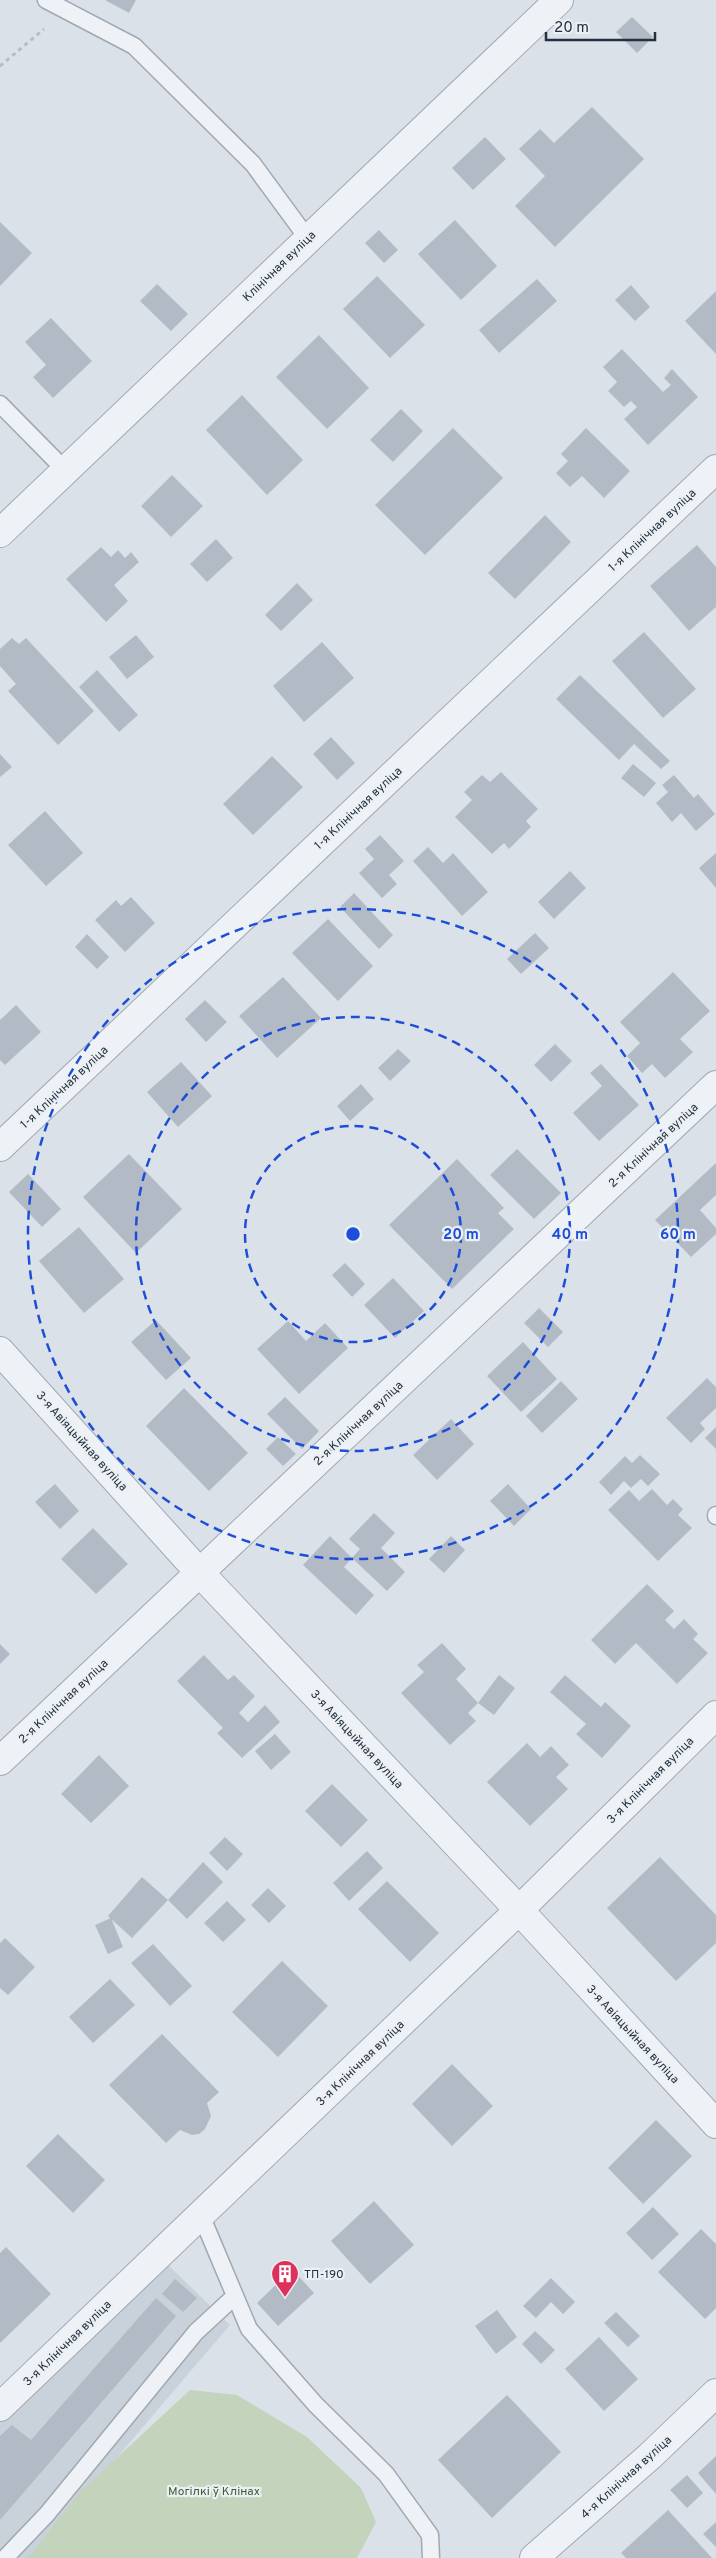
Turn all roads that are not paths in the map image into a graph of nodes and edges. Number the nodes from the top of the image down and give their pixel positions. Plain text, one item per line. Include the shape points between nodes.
1 (46, 0) edge
2 (559, 0) edge
3 (308, 239) junction
4 (0, 404) edge
5 (716, 470) edge
6 (66, 471) junction
7 (0, 533) edge
8 (716, 1085) edge
9 (0, 1147) edge
10 (0, 1351) edge
11 (199, 1572) junction
12 (716, 1715) edge
13 (0, 1761) edge
14 (518, 1910) junction
15 (716, 2124) edge
16 (202, 2215) junction
17 (235, 2296) junction
18 (716, 2393) edge
19 (0, 2407) edge
20 (5, 2558) edge
21 (431, 2558) edge
22 (534, 2558) edge

1 - 3 lane via 134,46 252,164
2 - 3 street, Клінічная вуліца
3 - 6 street, Клінічная вуліца
4 - 6 lane
5 - 9 street, 1-я Клінічная вуліца
6 - 7 street, Клінічная вуліца
8 - 11 street, 2-я Клінічная вуліца
10 - 11 street, 3-я Авіяцыйная вуліца
11 - 13 street, 2-я Клінічная вуліца
11 - 14 street, 3-я Авіяцыйная вуліца
12 - 14 street, 3-я Клінічная вуліца
14 - 15 street, 3-я Авіяцыйная вуліца
14 - 16 street, 3-я Клінічная вуліца
16 - 17 lane
16 - 19 street, 3-я Клінічная вуліца
17 - 20 lane via 196,2332 47,2514
17 - 21 lane via 249,2329 316,2406 386,2474 430,2534
18 - 22 street, 4-я Клінічная вуліца

